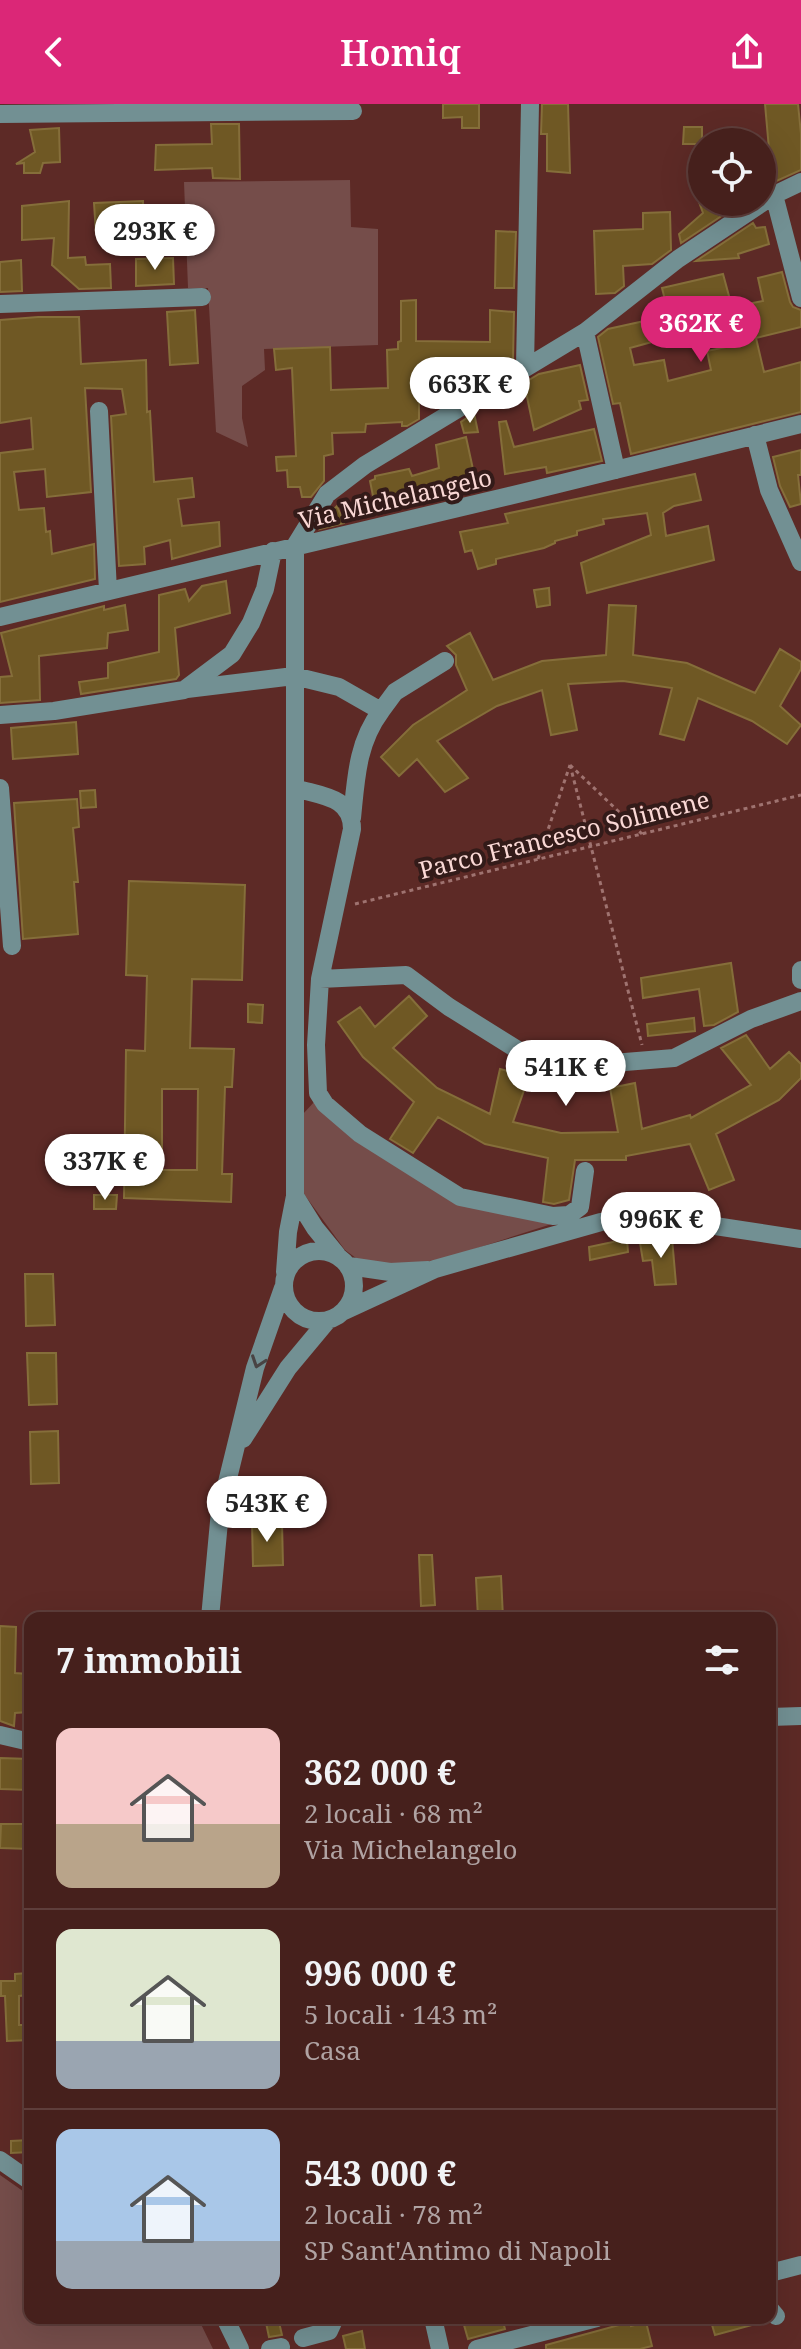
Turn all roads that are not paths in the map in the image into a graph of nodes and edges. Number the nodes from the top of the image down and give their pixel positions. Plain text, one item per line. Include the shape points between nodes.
1 (530, 104) edge
2 (353, 111) dead end
3 (0, 114) edge
4 (801, 182) edge
5 (776, 194) edge
6 (776, 203) edge
7 (742, 216) edge
8 (202, 297) dead end
9 (801, 298) edge
10 (0, 304) edge
11 (585, 332) junction
12 (525, 367) junction
13 (99, 411) dead end
14 (801, 424) edge
15 (755, 435) junction
16 (616, 470) junction
17 (295, 546) junction
18 (273, 551) junction
19 (801, 562) edge
20 (108, 591) junction
21 (0, 617) edge
22 (445, 661) dead end
23 (294, 676) junction
24 (184, 690) junction
25 (381, 711) junction
26 (0, 715) edge
27 (0, 788) edge
28 (295, 788) junction
29 (352, 818) junction
30 (12, 946) dead end
31 (801, 970) edge
32 (320, 979) junction
33 (801, 980) edge
34 (801, 1001) edge
35 (585, 1171) dead end
36 (295, 1196) junction
37 (801, 1239) edge
38 (343, 1261) junction
39 (435, 1269) junction
40 (284, 1280) junction
41 (336, 1315) junction
42 (232, 1455) junction
43 (211, 1612) edge
44 (801, 1716) edge
45 (776, 1717) edge
46 (0, 1735) edge
47 (24, 1741) edge
48 (0, 2160) edge
49 (24, 2177) edge
50 (801, 2265) edge
51 (776, 2271) edge
52 (228, 2324) edge
53 (332, 2324) edge
54 (434, 2324) edge
55 (574, 2324) edge
56 (303, 2338) dead end
57 (240, 2349) edge
58 (440, 2349) edge
59 (477, 2349) edge

1 - 12 street
2 - 3 street
4 - 5 street
6 - 9 street
7 - 11 street
8 - 10 street
11 - 12 street
11 - 16 street
12 - 17 street via 327,494
13 - 20 street
14 - 15 street, Via Michelangelo
15 - 16 street, Via Michelangelo
15 - 19 street via 769,490
16 - 17 street, Via Michelangelo
17 - 18 street, Via Michelangelo
17 - 23 street
18 - 20 street, Via Michelangelo
18 - 24 street via 265,589 232,654
20 - 21 street, Via Michelangelo
22 - 25 street via 395,692
23 - 24 street
23 - 25 street via 339,687
23 - 28 street
24 - 26 street
25 - 29 street via 362,745
27 - 30 street
28 - 29 street via 339,802
28 - 36 street
29 - 32 street
31 - 33 street
32 - 34 street via 406,975 537,1062 576,1066 674,1058 751,1019
32 - 35 street via 318,1093 360,1134 460,1197 553,1216 569,1215 580,1207
36 - 38 street
36 - 40 street
37 - 39 street via 662,1218 601,1222
38 - 39 street via 390,1272
38 - 40 street via 313,1250 302,1254
38 - 41 street via 353,1294
39 - 41 street
40 - 41 street via 290,1307 298,1314 307,1319
40 -> 42 street
41 - 42 street via 288,1368
42 - 43 street via 220,1511
44 - 45 street
46 - 47 street
48 - 49 street
50 - 51 street
52 - 57 street
53 - 56 street via 329,2331
54 - 58 street
55 - 59 street

